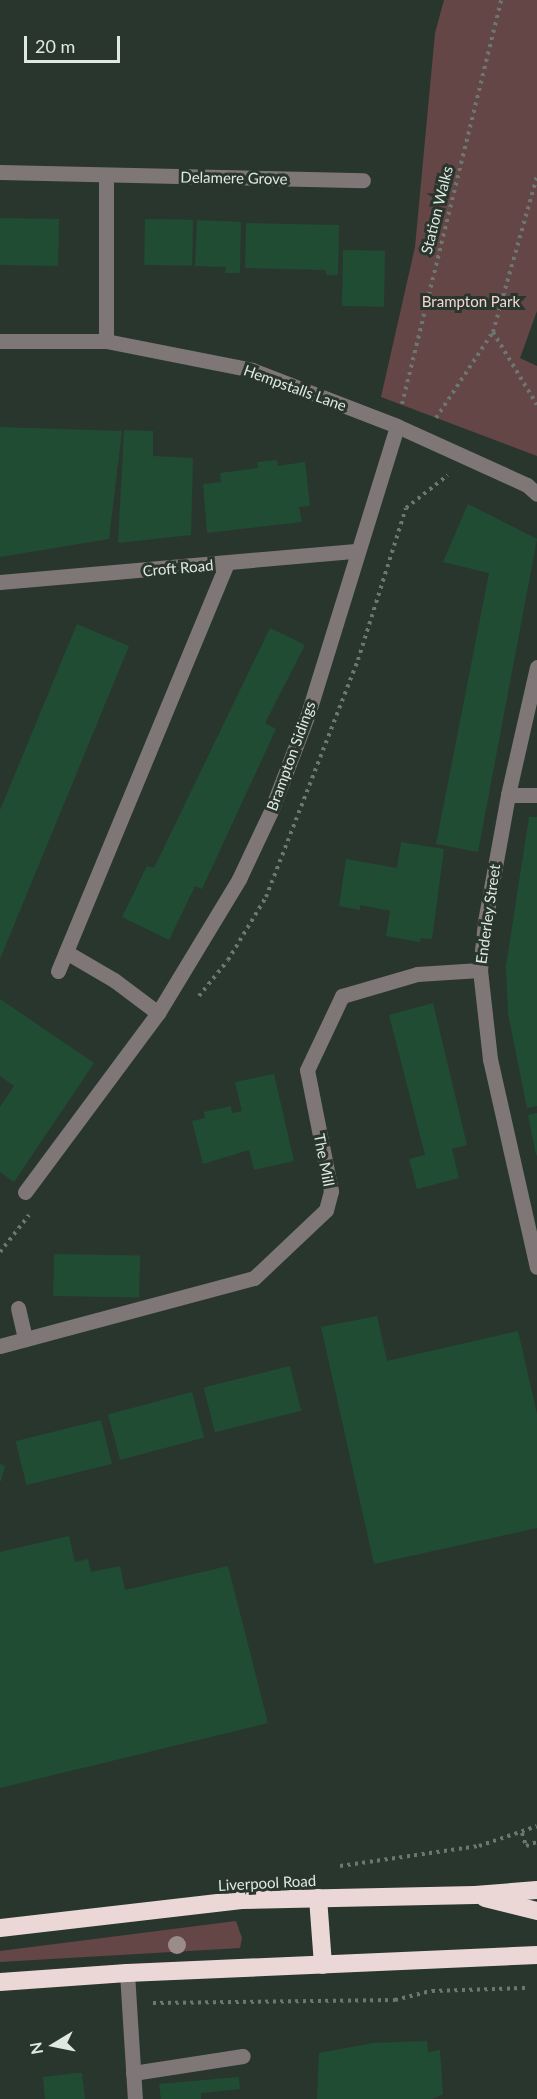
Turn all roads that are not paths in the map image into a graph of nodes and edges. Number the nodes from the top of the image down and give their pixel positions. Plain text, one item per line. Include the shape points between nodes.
1 (0, 172) edge
2 (106, 175) junction
3 (363, 180) dead end
4 (0, 341) edge
5 (106, 341) junction
6 (397, 426) junction
7 (537, 494) edge
8 (356, 551) junction
9 (227, 563) junction
10 (0, 582) edge
11 (537, 667) edge
12 (508, 795) junction
13 (537, 795) edge
14 (66, 952) junction
15 (480, 970) junction
16 (58, 971) dead end
17 (158, 1013) junction
18 (25, 1192) dead end
19 (531, 1210) edge
20 (537, 1267) edge
21 (18, 1308) dead end
22 (25, 1339) junction
23 (0, 1346) edge
24 (537, 1890) edge
25 (475, 1895) junction
26 (318, 1898) junction
27 (537, 1911) edge
28 (0, 1928) edge
29 (537, 1956) edge
30 (323, 1965) junction
31 (127, 1972) junction
32 (0, 1982) edge
33 (243, 2056) dead end
34 (133, 2073) junction
35 (135, 2099) edge

1 - 2 street, Delamere Grove
2 - 3 street, Delamere Grove
2 - 5 street
4 - 5 street, Hempstalls Lane
5 - 6 street, Hempstalls Lane via 252,370
6 - 7 street, Hempstalls Lane
6 - 8 street, Brampton Sidings
8 - 9 street, Croft Road
8 - 17 street, Brampton Sidings via 327,656 272,811 239,879
9 - 10 street, Croft Road
9 - 14 street
11 - 12 street, Enderley Street
12 - 13 street
12 - 15 street, Enderley Street via 484,922
14 - 16 street
14 - 17 street via 114,980
15 - 19 street, Enderley Street via 490,1059
15 - 22 street, The Mill via 417,974 342,996 307,1070 331,1191 326,1210 254,1278
17 - 18 street, Brampton Sidings
19 - 20 street, Enderley Street
21 - 22 street
22 - 23 street, The Mill
24 - 25 highway, Liverpool Road
25 - 26 highway, Liverpool Road
25 - 27 highway
26 - 28 highway, Liverpool Road via 240,1900
26 - 30 highway
29 - 30 highway
30 - 31 highway
31 - 32 highway
31 - 34 street
33 - 34 street
34 - 35 street

